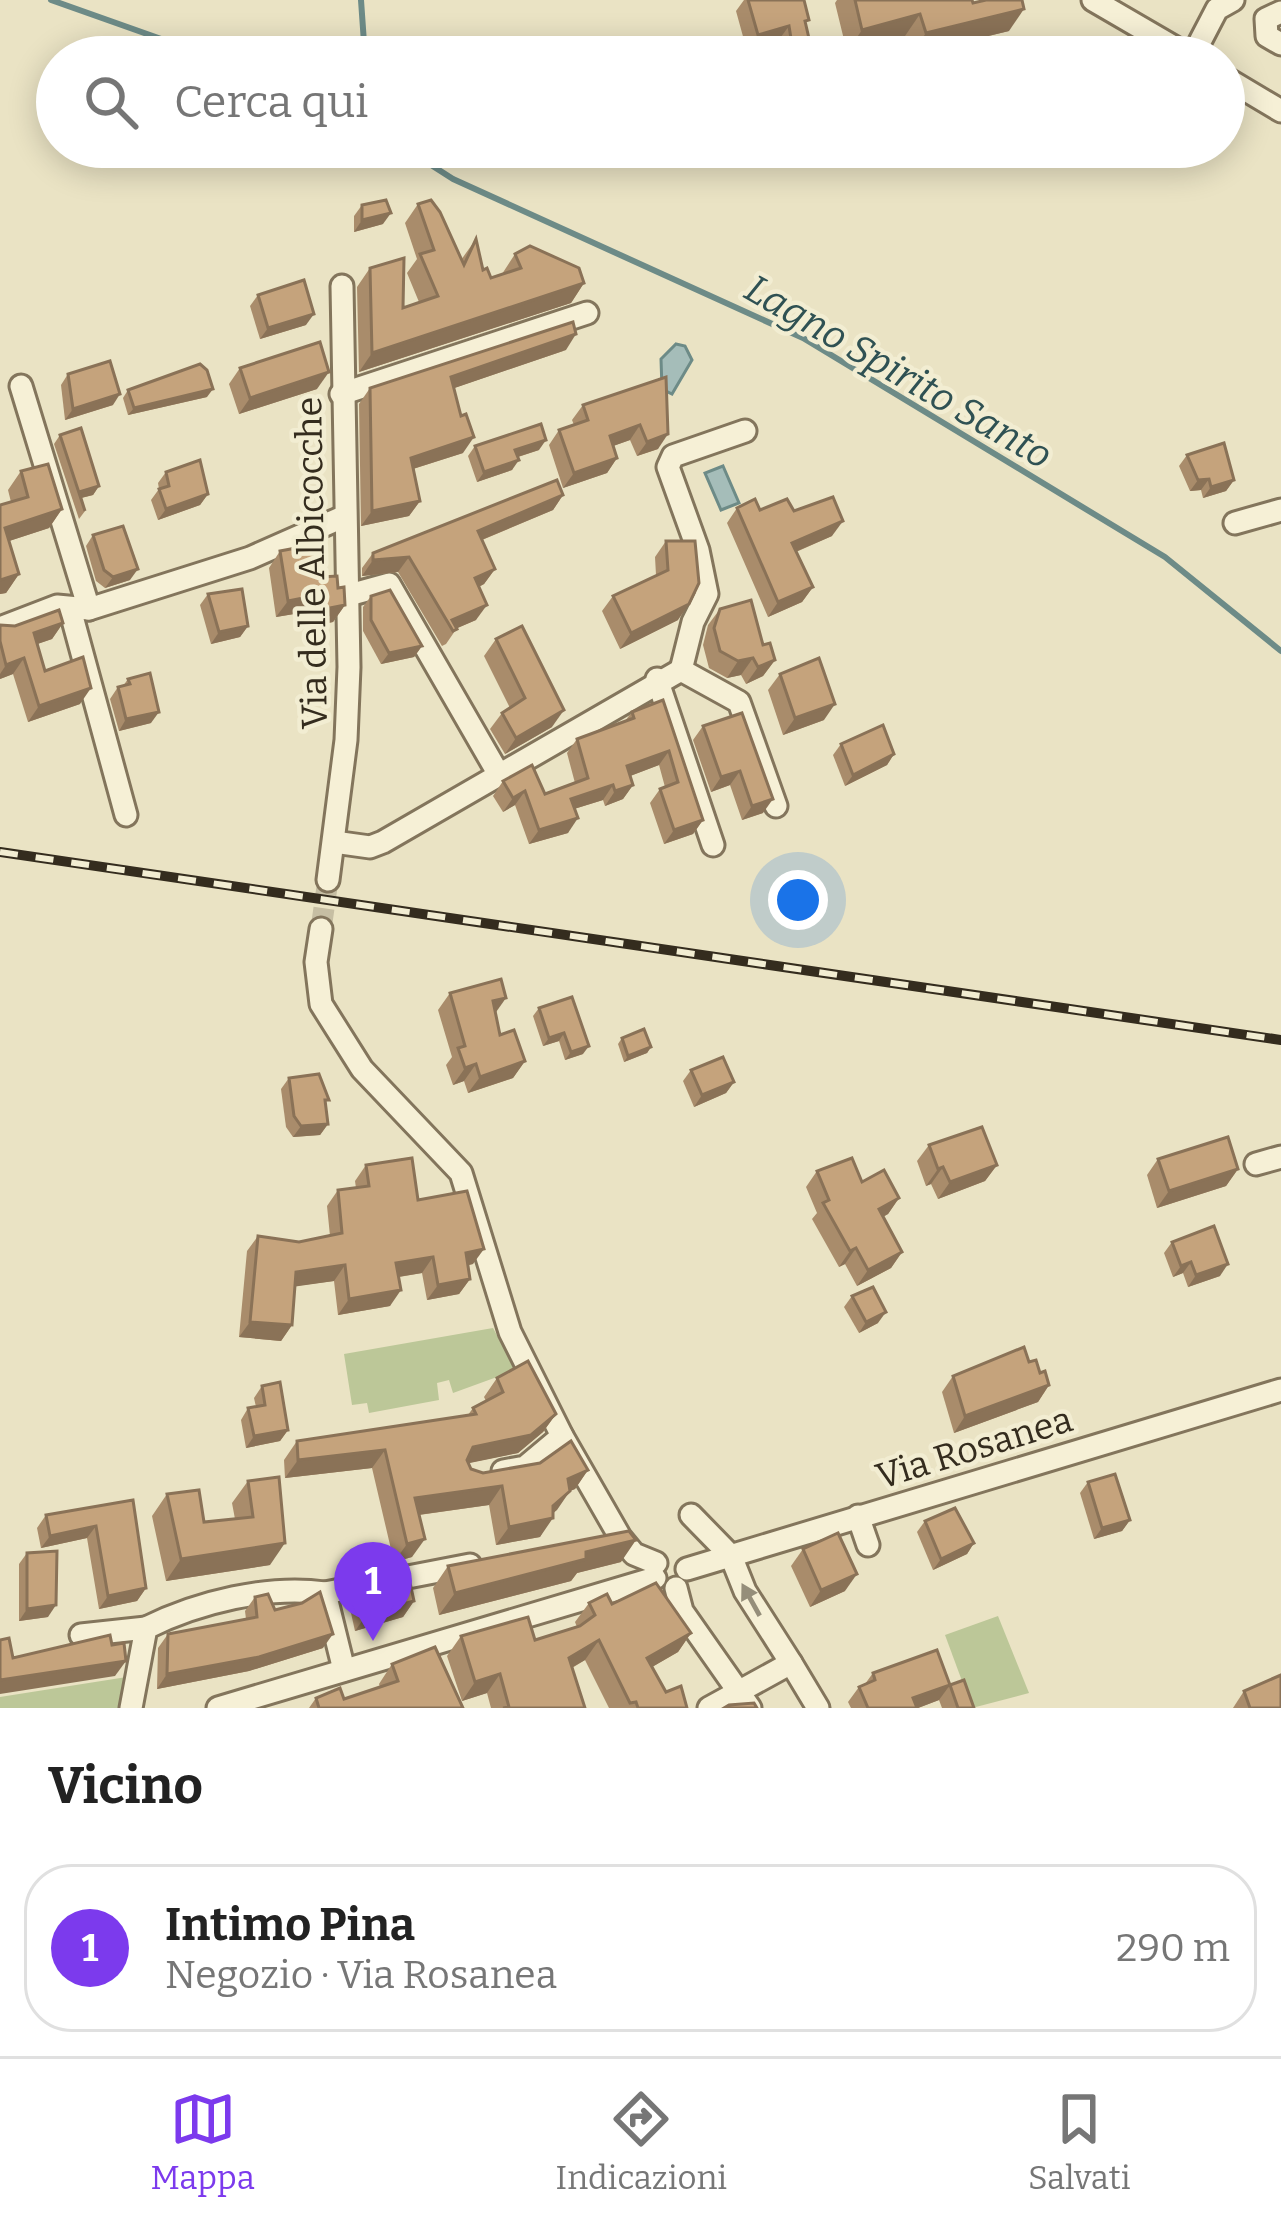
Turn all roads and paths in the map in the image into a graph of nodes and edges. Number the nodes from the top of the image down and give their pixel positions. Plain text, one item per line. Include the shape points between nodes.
1 (1094, 0) edge
2 (1221, 3) edge
3 (1126, 9) edge
4 (1281, 12) edge
5 (1163, 36) edge
6 (1203, 36) edge
7 (1281, 44) edge
8 (1245, 87) edge
9 (1278, 102) edge
10 (342, 286) dead end
11 (587, 313) dead end
12 (21, 386) dead end
13 (341, 394) junction
14 (745, 430) dead end
15 (1281, 510) edge
16 (344, 517) junction
17 (1234, 523) dead end
18 (349, 596) junction
19 (79, 609) junction
20 (0, 628) edge
21 (681, 670) junction
22 (657, 679) junction
23 (498, 772) junction
24 (776, 806) edge
25 (126, 815) dead end
26 (334, 842) junction
27 (713, 845) dead end
28 (328, 880) tunnel mouth
29 (321, 929) tunnel mouth
30 (1281, 1156) edge
31 (1256, 1164) dead end
32 (1281, 1390) edge
33 (562, 1436) junction
34 (488, 1474) edge
35 (691, 1516) dead end
36 (858, 1516) junction
37 (868, 1545) dead end
38 (730, 1556) junction
39 (484, 1563) edge
40 (655, 1571) junction
41 (682, 1578) junction
42 (325, 1593) junction
43 (146, 1628) junction
44 (81, 1635) dead end
45 (791, 1664) junction
46 (344, 1670) junction
47 (746, 1701) edge
48 (131, 1708) edge
49 (218, 1708) edge
50 (710, 1708) edge
51 (818, 1708) edge

1 - 3 street
2 - 6 street
3 - 5 street
4 - 7 street via 1266,19 1267,36
8 - 9 street
10 - 13 street, Via delle Albicocche
11 - 13 street
12 - 19 street
13 - 16 street, Via delle Albicocche
14 - 21 street via 673,457 668,467 707,594
15 - 17 street
16 - 18 street, Via delle Albicocche
16 - 19 street via 250,558
18 - 23 street via 389,584
18 - 26 street, Via delle Albicocche
19 - 20 street via 57,606
19 - 25 street
21 - 22 street
21 - 24 street via 739,702
22 - 23 street
22 - 27 street
23 - 26 street via 382,842
26 - 28 street, Via delle Albicocche
29 - 33 street via 321,1004 362,1069 461,1173 510,1332
30 - 31 street
32 - 36 street, Via Rosanea
33 - 34 street via 525,1467
33 - 40 street via 608,1539
35 - 38 street
36 - 37 street
36 - 38 street, Via Rosanea
38 - 41 street, Via Rosanea
45 -> 38 street
39 - 42 street
40 - 41 street via 661,1587
40 - 46 street
41 - 47 street via 682,1612
42 - 43 street via 294,1588 179,1611
42 - 46 street
43 - 44 street
43 - 48 street
45 - 47 street
45 - 51 street
46 - 49 street
47 - 50 street

